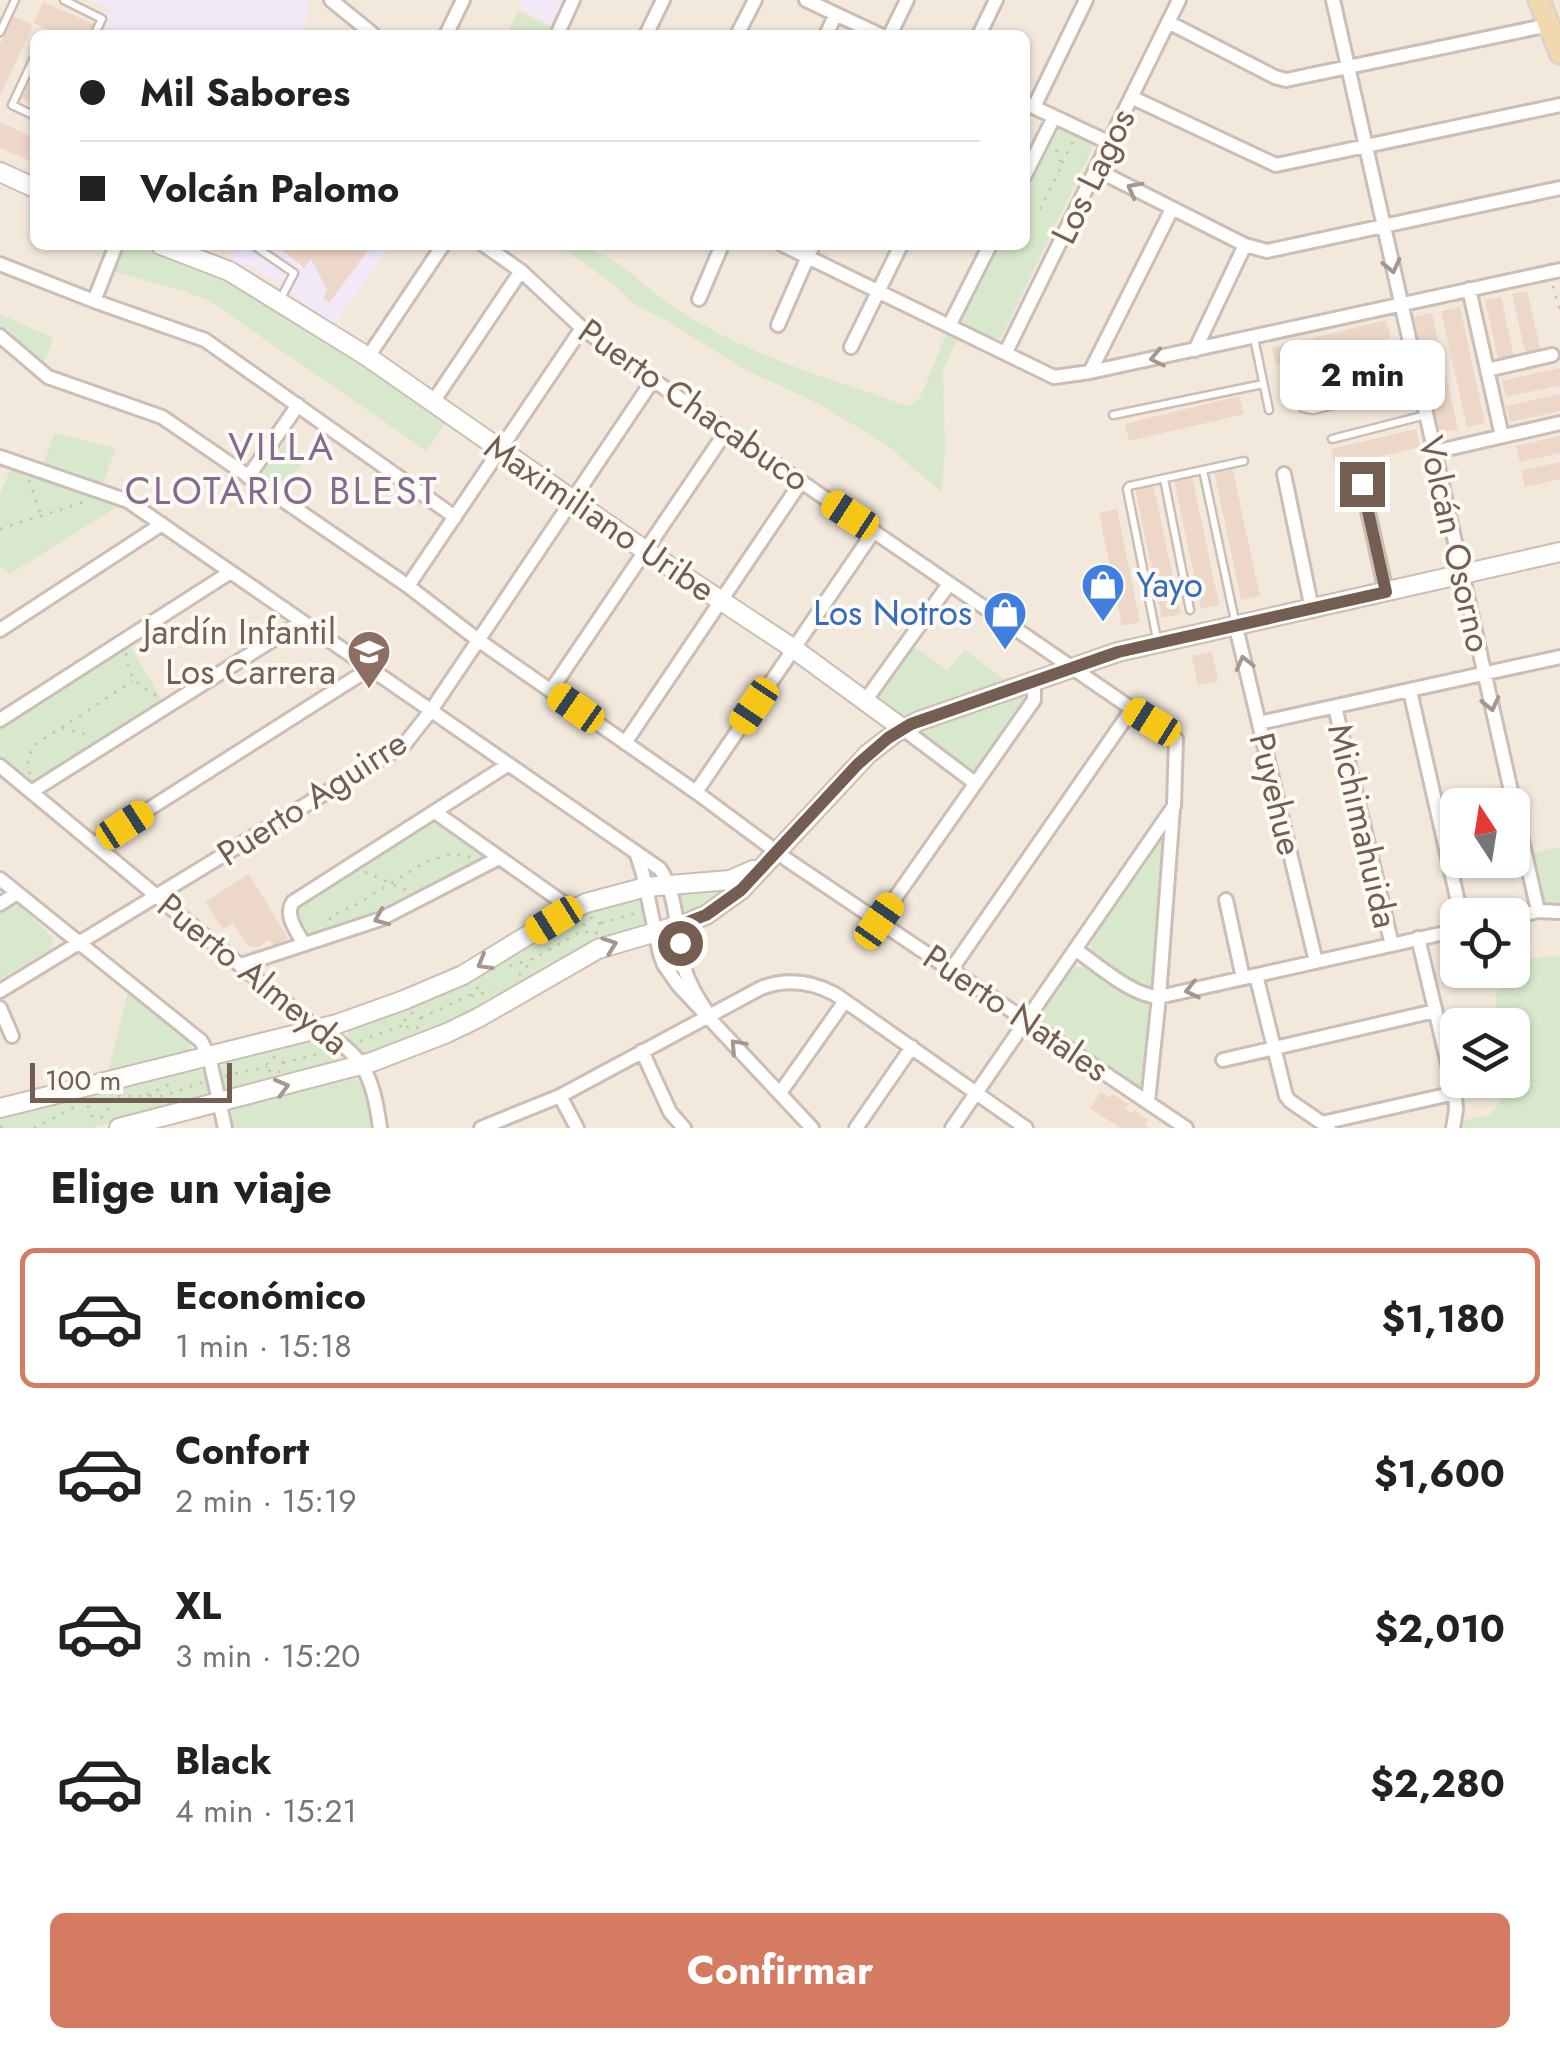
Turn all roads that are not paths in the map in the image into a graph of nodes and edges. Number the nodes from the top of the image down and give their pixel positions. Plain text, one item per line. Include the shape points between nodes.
1 (15, 0) edge
2 (64, 0) edge
3 (463, 0) edge
4 (573, 0) edge
5 (663, 0) edge
6 (754, 0) edge
7 (906, 0) edge
8 (996, 0) edge
9 (1086, 0) edge
10 (1179, 0) edge
11 (1333, 0) edge
12 (1539, 0) edge
13 (331, 1) edge
14 (814, 2) edge
15 (836, 14) junction
16 (1168, 22) junction
17 (1549, 26) junction
18 (96, 30) edge
19 (368, 30) edge
20 (448, 30) edge
21 (558, 30) edge
22 (648, 30) edge
23 (739, 30) edge
24 (828, 30) edge
25 (870, 30) edge
26 (892, 30) edge
27 (981, 30) edge
28 (0, 32) edge
29 (1560, 53) edge
30 (30, 67) edge
31 (1348, 68) junction
32 (1131, 97) junction
33 (1030, 105) edge
34 (1560, 105) edge
35 (30, 114) edge
36 (1051, 122) junction
37 (1110, 143) junction
38 (1365, 148) junction
39 (1030, 165) edge
40 (1097, 170) junction
41 (0, 172) edge
42 (30, 181) edge
43 (1560, 188) edge
44 (1172, 209) junction
45 (1382, 226) junction
46 (1244, 245) junction
47 (114, 250) edge
48 (174, 250) edge
49 (260, 250) edge
50 (439, 250) edge
51 (491, 250) edge
52 (720, 250) edge
53 (899, 250) edge
54 (987, 250) edge
55 (811, 251) edge
56 (0, 264) edge
57 (1557, 270) edge
58 (521, 271) junction
59 (1469, 289) junction
60 (879, 290) junction
61 (699, 299) dead end
62 (94, 301) junction
63 (280, 301) junction
64 (1400, 304) junction
65 (950, 324) junction
66 (778, 325) dead end
67 (582, 328) junction
68 (0, 336) edge
69 (1254, 337) junction
70 (1410, 346) junction
71 (851, 347) dead end
72 (1195, 350) junction
73 (1006, 352) junction
74 (1552, 354) dead end
75 (368, 357) junction
76 (1487, 370) junction
77 (1090, 372) junction
78 (654, 380) junction
79 (1263, 384) junction
80 (1418, 385) junction
81 (433, 402) junction
82 (298, 405) junction
83 (1269, 410) dead end
84 (1113, 415) dead end
85 (1426, 416) junction
86 (1560, 423) edge
87 (727, 430) junction
88 (1502, 436) junction
89 (1332, 438) dead end
90 (500, 450) junction
91 (1434, 452) junction
92 (0, 457) edge
93 (1244, 461) dead end
94 (1203, 470) junction
95 (1284, 474) dead end
96 (248, 478) junction
97 (1164, 479) junction
98 (801, 482) junction
99 (1362, 484) dead end
100 (574, 501) junction
101 (455, 517) junction
102 (162, 524) junction
103 (874, 531) junction
104 (646, 551) junction
105 (1560, 552) edge
106 (229, 573) junction
107 (1462, 575) junction
108 (949, 584) junction
109 (408, 586) junction
110 (1386, 592) junction
111 (721, 601) junction
112 (1312, 609) junction
113 (1190, 610) dead end
114 (301, 622) junction
115 (1236, 627) junction
116 (0, 630) edge
117 (478, 640) junction
118 (1158, 643) junction
119 (794, 649) junction
120 (1560, 657) edge
121 (1071, 668) junction
122 (369, 669) junction
123 (1484, 674) junction
124 (1034, 680) junction
125 (550, 690) junction
126 (1410, 691) junction
127 (866, 700) junction
128 (1335, 708) junction
129 (1132, 709) junction
130 (430, 712) junction
131 (0, 720) edge
132 (1259, 723) junction
133 (902, 728) junction
134 (625, 742) junction
135 (509, 764) junction
136 (0, 766) edge
137 (975, 783) junction
138 (32, 792) junction
139 (696, 792) junction
140 (1174, 806) junction
141 (435, 812) junction
142 (94, 844) junction
143 (776, 851) junction
144 (637, 855) junction
145 (499, 858) junction
146 (0, 879) edge
147 (668, 885) junction
148 (646, 888) junction
149 (17, 894) junction
150 (156, 896) junction
151 (1457, 898) edge
152 (1226, 900) dead end
153 (0, 904) edge
154 (572, 909) junction
155 (1538, 911) junction
156 (1560, 912) edge
157 (1530, 913) edge
158 (879, 921) junction
159 (677, 926) junction
160 (656, 932) junction
161 (1440, 934) edge
162 (1418, 938) junction
163 (78, 944) junction
164 (304, 944) junction
165 (1392, 944) junction
166 (1076, 950) junction
167 (1316, 962) junction
168 (241, 965) junction
169 (951, 970) junction
170 (1250, 977) junction
171 (0, 991) edge
172 (1158, 997) junction
173 (845, 1000) junction
174 (0, 1008) edge
175 (1435, 1011) junction
176 (709, 1015) junction
177 (1025, 1020) junction
178 (319, 1029) junction
179 (1440, 1033) edge
180 (12, 1036) dead end
181 (912, 1047) junction
182 (1274, 1048) junction
183 (642, 1051) junction
184 (209, 1056) junction
185 (1223, 1060) dead end
186 (362, 1065) junction
187 (780, 1093) junction
188 (976, 1093) junction
189 (560, 1096) junction
190 (1440, 1096) edge
191 (1455, 1098) edge
192 (1148, 1102) junction
193 (220, 1104) junction
194 (0, 1108) edge
195 (1377, 1111) junction
196 (1325, 1126) edge
197 (119, 1128) edge
198 (225, 1128) edge
199 (380, 1128) edge
200 (481, 1128) edge
201 (576, 1128) edge
202 (684, 1128) edge
203 (812, 1128) edge
204 (856, 1128) edge
205 (952, 1128) edge
206 (1026, 1128) edge
207 (1186, 1128) edge
208 (1365, 1128) edge
209 (1453, 1128) edge

1 - 28 lane
2 - 18 lane via 102,19
3 - 20 street
4 - 21 street
5 - 22 street
6 - 23 street
7 - 26 street
8 - 27 street
9 - 33 street
10 - 16 street, Los Lagos
11 - 31 street, Volcán Osorno
12 - 17 main road
13 - 19 street
14 - 15 street
15 - 24 street
15 - 25 street
16 - 31 street via 1281,79
16 - 32 street, Los Lagos
17 - 29 main road
17 - 31 street
30 - 35 lane via 12,105
31 - 38 street, Volcán Osorno
32 - 37 street, Los Lagos
32 - 38 street via 1272,164
33 - 36 street
34 - 38 street
36 - 37 street
36 - 39 street
37 - 40 street, Los Lagos
38 - 45 street, Volcán Osorno
44 -> 40 street
40 - 73 street, Los Lagos
41 - 42 main road
43 - 45 street
44 - 46 street
44 - 77 street
45 - 46 street via 1275,250
45 -> 64 street, Volcán Osorno
46 - 72 street
47 - 62 street
48 - 63 main road, Maximiliano Uribe
49 - 63 lane via 294,273
50 - 75 street
51 - 58 street, Puerto Chacabuco
52 - 61 street
53 - 60 street
54 - 65 street
55 - 60 street
55 - 66 street
56 - 62 street
57 - 59 street
58 - 67 street, Puerto Chacabuco
58 - 81 street
59 - 64 street
59 - 76 street
60 - 65 street
60 - 71 street
62 - 82 street via 205,340
63 - 75 main road, Maximiliano Uribe
64 - 69 street
64 - 70 street, Volcán Osorno
65 - 73 street
67 - 78 street, Puerto Chacabuco
67 - 90 street
68 - 96 street, Puerto Natales via 48,376 155,414
69 - 72 street
69 - 79 lane
70 - 80 street, Volcán Osorno
70 - 80 lane via 1297,381 1303,408 1313,410
72 -> 77 street
73 - 77 street via 1054,376
74 - 76 street
75 - 81 main road, Maximiliano Uribe
76 - 88 street
78 - 87 street, Puerto Chacabuco
78 - 100 street, Puerto Aguirre
79 - 83 lane
79 - 84 lane
80 - 85 street, Volcán Osorno
81 - 90 main road, Maximiliano Uribe
82 - 96 street
82 - 101 street
85 - 89 lane
85 - 91 street, Volcán Osorno
86 - 88 street
87 - 98 street, Puerto Chacabuco
87 - 104 street
88 - 91 street
90 - 100 main road, Maximiliano Uribe
90 - 101 street
91 - 107 street, Volcán Osorno
92 - 102 street via 128,501
93 - 94 lane
94 - 97 lane
94 - 115 lane
95 - 112 street
96 - 109 street, Puerto Natales
97 - 113 lane
97 - 118 lane via 1126,492
98 - 103 street, Puerto Chacabuco
98 - 111 street
99 - 110 street
100 - 104 main road, Maximiliano Uribe
100 - 117 street, Puerto Aguirre
101 - 109 street
102 - 106 street
102 - 116 street
103 - 108 street, Puerto Chacabuco
103 - 119 street
104 - 111 main road, Maximiliano Uribe
104 - 125 street
105 - 107 main road
106 - 114 street
106 - 131 street
107 - 110 main road
107 - 123 street, Volcán Osorno
108 - 121 street, Puerto Chacabuco
108 - 127 street
109 - 117 street, Puerto Natales
110 - 112 main road
111 - 119 main road, Maximiliano Uribe
111 - 134 street
112 - 115 main road
114 - 122 street
114 - 138 street
115 - 118 main road
132 -> 115 street, Puyehue
117 - 125 street, Puerto Natales
117 - 130 street, Puerto Aguirre
118 - 121 main road
119 - 127 main road, Maximiliano Uribe
119 - 139 street
120 - 123 street
121 - 124 main road
121 - 129 street, Puerto Chacabuco
122 - 130 street
122 - 142 street
123 - 126 street
123 -> 155 street, Volcán Osorno
124 - 133 main road
124 - 137 street via 1034,700
125 - 134 street, Puerto Natales
126 - 128 street
126 - 151 street
127 - 133 main road, Maximiliano Uribe
128 - 132 street
128 - 165 street, Michimahuida
129 - 140 street, Puerto Chacabuco via 1176,739
129 - 169 street
130 - 135 street
130 - 150 street, Puerto Aguirre via 404,745
132 - 167 street, Puyehue
133 - 137 street, Maximiliano Uribe
133 - 143 main road
134 - 139 street, Puerto Natales
135 - 141 street
135 - 144 street
136 - 138 street, Puerto Almeyda
137 - 158 street
138 - 142 street, Puerto Almeyda
139 - 143 street, Puerto Natales
140 - 166 street
140 - 172 street
141 - 145 street
141 - 164 street via 292,902 290,915
142 - 150 street, Puerto Almeyda
143 - 147 main road via 730,880
143 - 158 street, Puerto Natales
143 - 159 main road via 728,901
144 - 147 street via 660,870
144 - 148 street
145 - 154 street
145 -> 164 street via 381,919
146 - 149 street
147 - 148 main road
147 - 159 street
148 - 154 main road
148 - 160 street
149 - 153 street
149 - 163 street
150 - 163 street, Puerto Aguirre
150 - 168 street, Puerto Almeyda
152 - 170 street
154 -> 178 main road via 440,985
155 - 156 street
155 - 157 street
158 - 169 street, Puerto Natales
159 - 160 main road
159 - 176 street via 684,967
160 - 176 street via 664,966
186 -> 160 main road via 478,1018 598,949
161 - 162 street
162 - 165 street
162 - 175 street
163 - 171 street, Puerto Aguirre
163 - 184 street via 201,1041
164 - 168 street
165 - 167 street
166 - 172 street via 1130,987
166 - 177 street
167 - 170 street
168 - 178 street, Puerto Almeyda
169 - 177 street, Puerto Natales
170 -> 172 street
170 - 182 street
172 - 192 street
173 - 176 street via 813,984 787,982
173 - 181 street
173 - 187 street
174 - 180 street
175 - 179 street
175 - 182 street
176 - 183 street
187 -> 176 street
177 - 188 street
177 - 192 street, Puerto Natales
178 - 184 main road
178 - 186 street, Puerto Almeyda
181 - 188 street
181 - 204 street
182 - 185 street
182 - 196 street via 1286,1096
183 - 189 street
183 - 202 street
184 - 193 street
184 - 194 main road
193 -> 186 main road
186 - 199 street, Puerto Almeyda
187 - 203 street
188 - 205 street
188 - 206 street
189 - 200 street
189 - 201 street
190 - 195 street
191 - 209 street
192 - 207 street, Puerto Natales
193 - 197 main road
193 - 198 street
195 - 196 street
195 - 208 street

